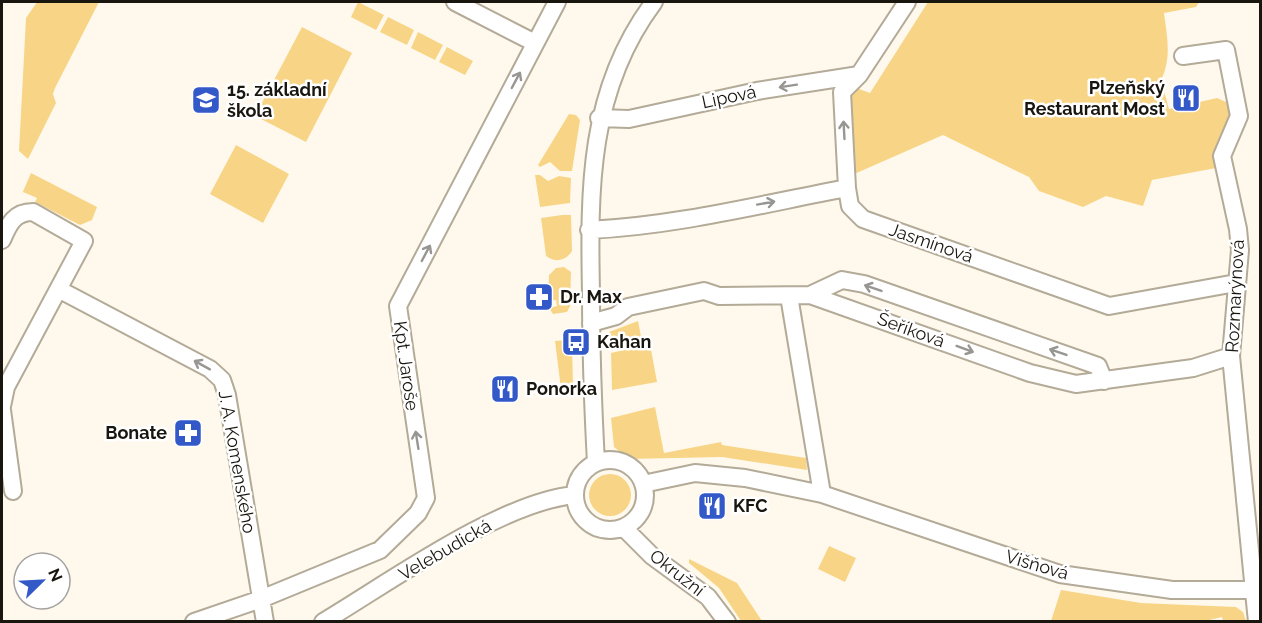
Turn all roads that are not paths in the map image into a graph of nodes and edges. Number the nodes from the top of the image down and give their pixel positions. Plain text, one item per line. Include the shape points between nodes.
1 (455, 2) edge
2 (557, 2) edge
3 (654, 2) edge
4 (907, 2) edge
5 (535, 44) junction
6 (1183, 57) dead end
7 (859, 75) junction
8 (599, 118) junction
9 (847, 188) junction
10 (590, 230) junction
11 (2, 240) edge
12 (1236, 283) junction
13 (60, 290) junction
14 (810, 294) junction
15 (789, 296) junction
16 (591, 323) junction
17 (1231, 356) junction
18 (1104, 381) junction
19 (2, 408) edge
20 (596, 463) junction
21 (643, 484) junction
22 (13, 491) dead end
23 (822, 494) junction
24 (574, 495) junction
25 (624, 528) junction
26 (1257, 591) edge
27 (261, 599) junction
28 (194, 621) edge
29 (266, 621) edge
30 (323, 621) edge
31 (727, 621) edge
32 (1257, 621) edge

1 - 5 street
2 - 5 street, Kpt. Jaroše
3 - 8 street via 623,51
4 - 7 street, Jasmínová
27 -> 5 street, Kpt. Jaroše via 380,550 418,513 426,498 399,306
6 - 12 street, Rozmarýnová via 1226,50 1239,117 1222,156 1238,229
7 -> 8 street, Lipová via 757,91 629,119
9 -> 7 street, Jasmínová via 842,92
8 - 10 street via 593,152
10 -> 9 street via 709,215
9 - 12 street, Jasmínová via 850,206 863,219 1109,306
10 - 16 street
11 - 13 street via 13,218 33,212 84,241
12 - 17 street, Rozmarýnová
13 - 19 street via 6,387
27 -> 13 street, J. A. Komenského via 222,380 210,369
14 - 15 street, Šeříková
14 -> 18 street, Šeříková via 1030,373 1076,384
18 -> 14 street via 1098,366 864,284 842,280
15 - 16 street, Šeříková via 718,296 704,291 628,307 616,316
15 - 23 street
16 - 20 street
17 - 18 street, Šeříková via 1193,368
17 - 26 street, Rozmarýnová
19 - 22 street
20 - 21 street via 619,462 638,474
20 - 24 street via 580,477
21 - 23 street, Višňová via 694,473 745,478
21 - 25 street via 645,495 639,514
23 - 26 street, Višňová via 1060,574 1172,590
24 - 25 street via 578,510 592,526 613,531
24 - 30 street, Velebudická via 546,501 474,532
25 - 31 street, Okružní via 652,556 708,597
26 - 32 street, Rozmarýnová
27 - 28 street, Kpt. Jaroše
27 - 29 street, J. A. Komenského

